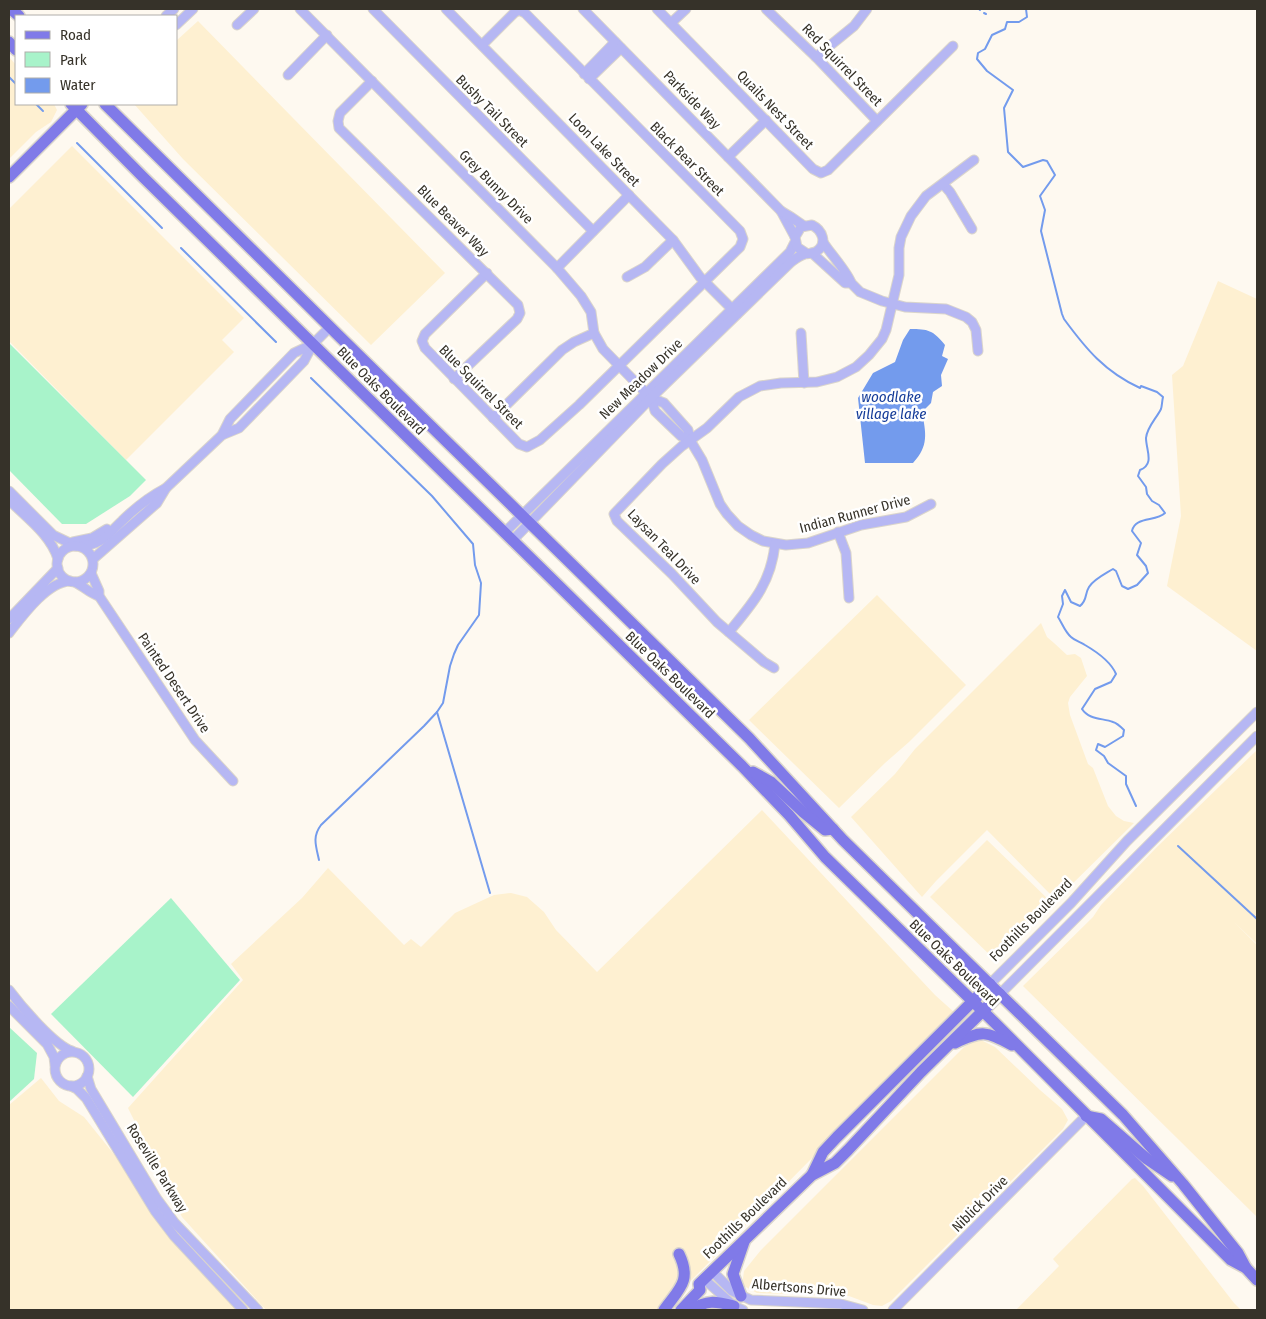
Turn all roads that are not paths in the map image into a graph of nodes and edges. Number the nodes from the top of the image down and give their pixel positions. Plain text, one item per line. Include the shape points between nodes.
1 (193, 9) edge
2 (254, 9) edge
3 (300, 9) edge
4 (373, 9) edge
5 (446, 9) edge
6 (583, 9) edge
7 (657, 9) edge
8 (686, 9) edge
9 (766, 9) edge
10 (867, 9) edge
11 (178, 22) edge
12 (671, 23) junction
13 (237, 25) dead end
14 (327, 35) junction
15 (482, 45) junction
16 (618, 45) junction
17 (953, 46) dead end
18 (816, 58) junction
19 (288, 75) dead end
20 (586, 76) junction
21 (372, 81) junction
22 (105, 105) edge
23 (76, 106) edge
24 (766, 120) junction
25 (877, 121) junction
26 (728, 157) junction
27 (974, 160) dead end
28 (9, 177) edge
29 (943, 184) junction
30 (629, 195) junction
31 (781, 211) junction
32 (804, 226) junction
33 (972, 229) dead end
34 (593, 231) junction
35 (795, 239) junction
36 (673, 240) junction
37 (823, 242) junction
38 (809, 253) junction
39 (557, 268) junction
40 (838, 271) junction
41 (487, 273) junction
42 (627, 277) dead end
43 (705, 282) junction
44 (893, 304) junction
45 (734, 312) junction
46 (330, 327) junction
47 (594, 333) junction
48 (801, 333) dead end
49 (313, 344) junction
50 (978, 351) dead end
51 (618, 365) junction
52 (454, 379) junction
53 (804, 383) junction
54 (649, 396) junction
55 (493, 418) junction
56 (678, 418) junction
57 (670, 425) junction
58 (222, 435) junction
59 (690, 440) junction
60 (166, 488) junction
61 (9, 491) edge
62 (9, 500) edge
63 (931, 504) dead end
64 (526, 520) junction
65 (838, 532) junction
66 (508, 537) junction
67 (775, 544) junction
68 (75, 545) junction
69 (93, 559) junction
70 (58, 564) junction
71 (91, 573) junction
72 (73, 581) junction
73 (100, 596) junction
74 (849, 598) dead end
75 (9, 618) edge
76 (728, 632) junction
77 (9, 633) edge
78 (774, 668) dead end
79 (1257, 712) edge
80 (1257, 736) edge
81 (742, 766) junction
82 (232, 781) dead end
83 (834, 829) junction
84 (990, 984) junction
85 (9, 990) edge
86 (1000, 994) junction
87 (972, 1001) junction
88 (10, 1009) edge
89 (982, 1011) junction
90 (946, 1047) junction
91 (1022, 1050) junction
92 (73, 1052) junction
93 (55, 1066) junction
94 (87, 1076) junction
95 (71, 1086) junction
96 (861, 1114) junction
97 (1086, 1116) junction
98 (848, 1150) junction
99 (812, 1175) junction
100 (1183, 1184) junction
101 (745, 1239) junction
102 (679, 1254) dead end
103 (1246, 1268) junction
104 (210, 1275) junction
105 (705, 1278) junction
106 (1257, 1280) edge
107 (741, 1296) junction
108 (738, 1308) edge
109 (256, 1309) edge
110 (243, 1310) edge
111 (664, 1310) edge
112 (681, 1310) edge
113 (690, 1310) edge
114 (863, 1310) edge
115 (893, 1310) edge

1 - 11 street
2 - 13 street
3 - 14 street, Grey Bunny Drive
4 - 34 street, Bushy Tail Street
5 - 15 street, Loon Lake Street
6 - 16 street, Parkside Way
7 - 12 street, Quails Nest Street
8 - 12 street
9 - 18 street, Red Squirrel Street
10 - 18 street via 854,26
12 - 24 street, Quails Nest Street
14 - 19 street
14 - 21 street, Grey Bunny Drive
15 - 20 street, Black Bear Street via 519,10
15 - 30 street, Loon Lake Street
16 - 20 street
16 - 26 street, Parkside Way
17 - 25 street
18 - 25 street, Red Squirrel Street
20 - 43 street, Black Bear Street via 740,231 743,239 740,247
21 - 39 street, Grey Bunny Drive
21 - 41 street, Blue Beaver Way via 340,112 340,128
22 - 46 main road, Blue Oaks Boulevard
23 - 28 main road
23 - 49 main road, Blue Oaks Boulevard via 143,177
24 - 25 street, Quails Nest Street via 812,170 820,173 828,170
24 - 26 street
26 - 31 street, Parkside Way
27 - 29 street
29 - 33 street
29 - 44 street via 926,196 906,227 899,248
30 - 34 street
30 - 36 street, Loon Lake Street
31 - 32 street, Parkside Way
31 - 35 street, Parkside Way
32 - 35 street via 797,231
32 - 37 street via 817,228
34 - 39 street
35 - 38 street via 801,251
35 - 45 street, New Meadow Drive via 790,252
36 - 42 street via 645,267
36 - 43 street, Loon Lake Street
37 - 38 street via 821,247
37 - 40 street
38 - 40 street
38 - 45 street, New Meadow Drive via 791,262
39 - 47 street, Grey Bunny Drive via 582,296 591,312
40 - 44 street via 850,277 860,292
41 - 52 street, Blue Squirrel Street via 425,334 422,341 424,348
41 - 52 street, Blue Beaver Way via 518,306 520,313
43 - 45 street, Loon Lake Street
43 - 51 street, Black Bear Street
44 - 50 street via 946,310 966,317 976,330
44 - 53 street via 882,339 862,362 837,377
45 - 54 street, New Meadow Drive
46 - 49 street
46 - 64 main road, Blue Oaks Boulevard
47 - 51 street, Grey Bunny Drive
47 - 55 street via 562,350
48 - 53 street
49 - 58 street via 294,353 230,419
49 - 58 street via 304,361 239,428
49 - 66 main road, Blue Oaks Boulevard
51 - 54 street, Grey Bunny Drive
51 - 55 street, Blue Squirrel Street via 540,440 528,447 519,444
52 - 55 street, Blue Squirrel Street
53 - 59 street via 769,384 749,391 731,402 707,428
54 - 56 street, Indian Runner Drive via 664,403
54 - 57 street, Indian Runner Drive via 655,411
54 - 64 street, New Meadow Drive
56 - 57 street
56 - 59 street, Indian Runner Drive via 688,430
57 - 59 street, Indian Runner Drive
58 - 60 street
59 - 67 street, Indian Runner Drive via 727,514 751,535
59 - 76 street, Laysan Teal Drive via 614,514 617,521
60 - 68 street via 150,496 106,538 89,546
60 - 69 street via 156,503
61 - 68 street via 53,535
62 - 70 street via 47,539 56,552
63 - 65 street, Indian Runner Drive via 906,517
64 - 66 street, New Meadow Drive
64 - 83 main road, Blue Oaks Boulevard via 749,738
65 - 67 street, Indian Runner Drive via 808,543
65 - 74 street via 846,553
66 - 81 main road, Blue Oaks Boulevard
67 - 76 street via 770,572 762,589
68 - 69 street via 88,551
68 - 70 street via 63,551
69 - 71 street
70 - 72 street via 63,576
70 - 75 street
71 - 72 street via 84,579
71 - 73 street, Painted Desert Drive
72 - 73 street, Painted Desert Drive
72 - 77 street via 56,584
73 - 82 street, Painted Desert Drive via 195,740
76 - 78 street
79 - 84 street, Foothills Boulevard
80 - 86 street, Foothills Boulevard
81 - 83 main road via 771,782 825,830
81 - 87 main road, Blue Oaks Boulevard via 825,856
83 - 84 main road, Blue Oaks Boulevard
84 - 86 main road, Blue Oaks Boulevard
84 - 87 main road, Foothills Boulevard
85 - 92 street via 54,1040
86 - 89 main road, Foothills Boulevard
86 - 100 main road, Blue Oaks Boulevard via 1123,1114
87 - 89 main road, Blue Oaks Boulevard
87 - 96 main road, Foothills Boulevard
88 - 93 street via 47,1044
89 - 90 main road, Foothills Boulevard
89 - 91 main road, Blue Oaks Boulevard
90 - 91 main road via 981,1033
90 - 98 main road, Foothills Boulevard
91 - 97 main road, Blue Oaks Boulevard
92 - 93 street via 61,1055
92 - 94 street via 86,1060
93 - 95 street via 55,1074 60,1081
94 - 95 street via 79,1084
94 - 109 street, Roseville Parkway via 91,1089 157,1199 174,1222
95 - 104 street, Roseville Parkway via 86,1098 155,1211
96 - 98 main road via 861,1119 845,1137
96 - 99 main road, Foothills Boulevard via 823,1152
97 - 100 main road via 1101,1119 1147,1159
97 - 103 main road, Blue Oaks Boulevard via 1231,1260
97 - 115 street, Niblick Drive
98 - 99 main road, Foothills Boulevard via 835,1163
99 - 101 main road, Foothills Boulevard
100 - 103 main road, Blue Oaks Boulevard
101 - 105 main road, Foothills Boulevard
101 - 107 main road via 732,1274
102 - 111 main road via 686,1271 685,1280
103 - 106 main road, Blue Oaks Boulevard
104 - 109 street via 248,1307
104 - 110 street, Roseville Parkway
105 - 107 street, Albertsons Drive via 725,1285
105 - 108 street
105 - 111 main road, Foothills Boulevard via 690,1284
105 - 112 main road, Foothills Boulevard via 700,1290
107 - 114 street, Albertsons Drive via 764,1302 841,1304
108 - 113 main road via 712,1301

